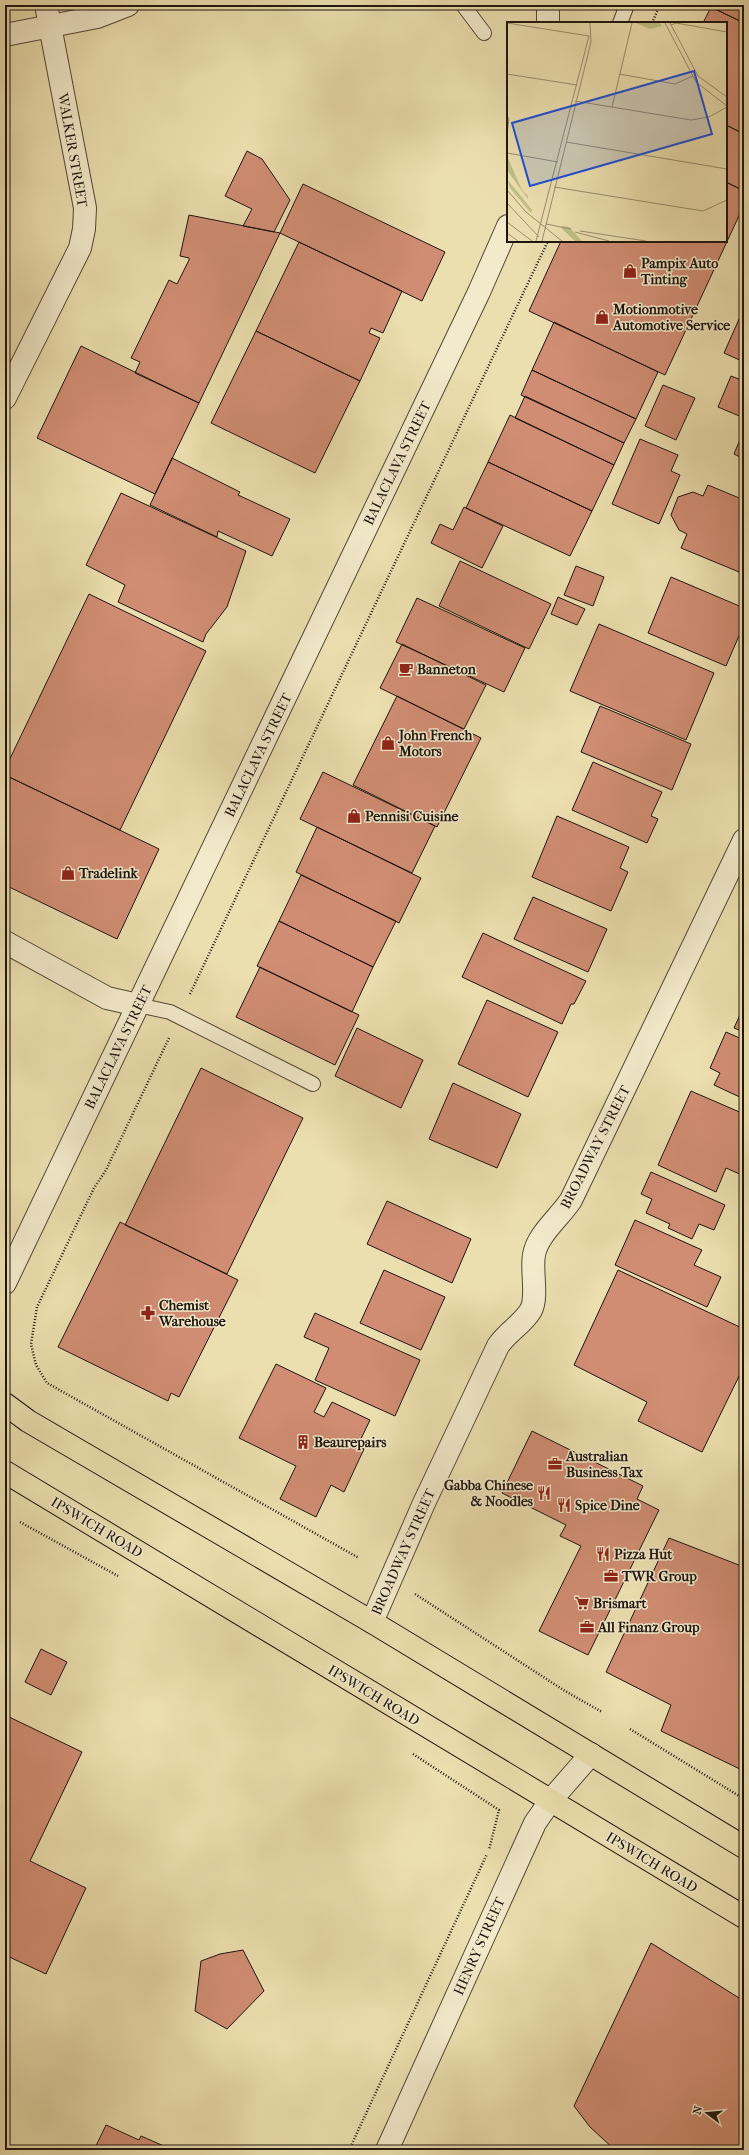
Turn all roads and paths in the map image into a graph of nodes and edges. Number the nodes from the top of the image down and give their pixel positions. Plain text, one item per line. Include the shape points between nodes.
1 (46, 5) edge
2 (128, 5) edge
3 (462, 5) edge
4 (548, 5) edge
5 (627, 5) edge
6 (660, 5) edge
7 (548, 22) edge
8 (620, 22) edge
9 (652, 22) edge
10 (50, 26) junction
11 (484, 33) dead end
12 (5, 35) edge
13 (507, 228) edge
14 (548, 242) edge
15 (5, 398) edge
16 (744, 840) edge
17 (5, 942) edge
18 (138, 1005) junction
19 (179, 1017) junction
20 (313, 1084) dead end
21 (5, 1283) edge
22 (5, 1404) edge
23 (5, 1472) edge
24 (359, 1558) dead end
25 (415, 1593) dead end
26 (372, 1622) junction
27 (602, 1712) dead end
28 (630, 1730) dead end
29 (591, 1754) junction
30 (744, 1799) edge
31 (551, 1800) junction
32 (499, 1810) dead end
33 (744, 1847) edge
34 (744, 1917) edge
35 (349, 2150) edge
36 (387, 2150) edge

1 - 10 street, WALKER STREET
2 - 10 street via 97,17
3 - 11 lane
4 - 7 street
5 - 8 lane
6 - 9 path
10 - 12 street
10 - 15 street, WALKER STREET via 84,208 84,229 80,248
13 - 18 street, BALACLAVA STREET via 479,292
14 - 19 path
16 - 26 street, BROADWAY STREET via 571,1200 536,1248 533,1260 533,1300 530,1310 498,1346 424,1503
17 - 18 street via 107,998
18 - 19 lane via 170,1012
18 - 21 street, BALACLAVA STREET
19 - 20 lane
19 - 24 path via 37,1306 31,1344 36,1364 47,1383
22 - 26 highway via 28,1421
23 - 31 highway, IPSWICH ROAD
25 - 27 path
26 - 29 highway
28 - 30 path
29 - 31 street, HENRY STREET
29 - 33 highway
31 - 34 highway, IPSWICH ROAD via 618,1843
31 - 36 street, HENRY STREET via 535,1823 525,1844
32 - 35 path via 490,1848

